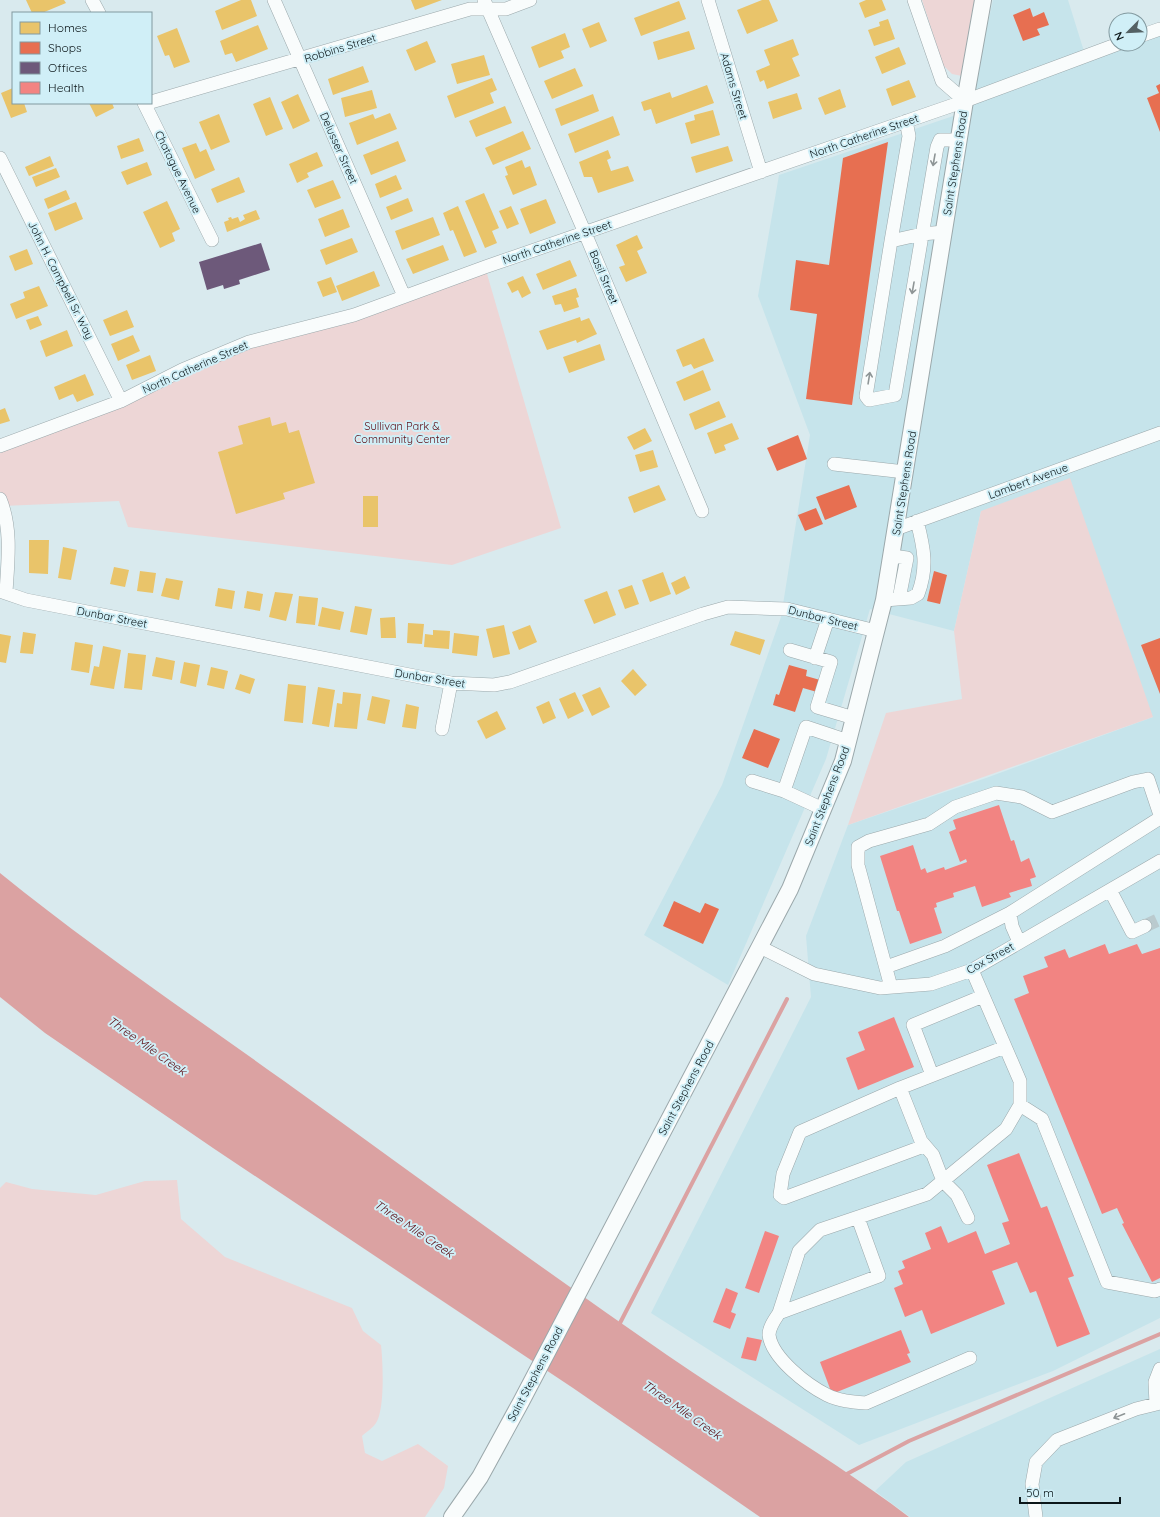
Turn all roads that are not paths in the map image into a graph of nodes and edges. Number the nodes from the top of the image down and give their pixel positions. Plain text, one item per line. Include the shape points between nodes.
1 (92, 0) edge
2 (274, 0) edge
3 (530, 0) edge
4 (708, 0) edge
5 (914, 0) edge
6 (983, 0) edge
7 (485, 4) edge
8 (98, 12) edge
9 (1160, 29) edge
10 (1148, 33) edge
11 (1108, 48) edge
12 (300, 60) junction
13 (965, 101) junction
14 (152, 102) edge
15 (147, 104) edge
16 (906, 121) junction
17 (958, 140) junction
18 (0, 158) edge
19 (761, 172) junction
20 (585, 232) junction
21 (944, 232) junction
22 (922, 234) junction
23 (212, 240) dead end
24 (891, 241) junction
25 (404, 296) junction
26 (918, 393) junction
27 (895, 395) junction
28 (121, 401) junction
29 (1160, 433) edge
30 (0, 446) edge
31 (834, 464) dead end
32 (905, 472) junction
33 (0, 499) edge
34 (702, 511) dead end
35 (918, 521) junction
36 (896, 529) junction
37 (4, 537) edge
38 (925, 554) junction
39 (899, 557) junction
40 (3, 592) edge
41 (892, 599) junction
42 (828, 619) junction
43 (876, 631) junction
44 (790, 650) dead end
45 (815, 658) junction
46 (451, 683) junction
47 (854, 718) junction
48 (442, 729) dead end
49 (848, 741) junction
50 (752, 781) dead end
51 (784, 791) junction
52 (823, 809) junction
53 (1160, 815) edge
54 (1160, 818) edge
55 (1160, 861) edge
56 (1110, 890) junction
57 (1010, 913) junction
58 (1145, 926) tunnel mouth
59 (1018, 942) junction
60 (760, 947) junction
61 (886, 967) junction
62 (972, 970) junction
63 (891, 988) junction
64 (983, 996) junction
65 (1005, 1047) junction
66 (932, 1075) junction
67 (900, 1088) junction
68 (1020, 1105) junction
69 (924, 1146) junction
70 (943, 1181) junction
71 (858, 1218) junction
72 (968, 1218) dead end
73 (1160, 1289) edge
74 (779, 1313) junction
75 (970, 1358) dead end
76 (1160, 1369) edge
77 (1158, 1404) edge
78 (452, 1517) edge
79 (1036, 1517) edge

1 - 8 street
2 - 12 street, Delusser Street
3 - 7 street, Robbins Street via 506,9
4 - 19 street, Adams Street
5 - 13 street via 942,81
6 - 13 main road, Saint Stephens Road
7 - 12 street, Robbins Street
7 - 20 street, Basil Street
9 - 10 street
11 - 13 street, North Catherine Street
12 - 14 street, Robbins Street
12 - 25 street, Delusser Street
13 - 16 street, North Catherine Street
13 - 17 main road, Saint Stephens Road
15 - 23 street, Chatague Avenue
16 - 19 street, North Catherine Street
16 - 24 street via 909,136
17 - 21 main road, Saint Stephens Road
17 -> 22 street via 940,140 937,147
18 - 28 street, John H. Campbell Sr. Way
19 - 20 street, North Catherine Street
20 - 25 street, North Catherine Street
20 - 34 street, Basil Street
21 - 22 street
21 - 26 main road, Saint Stephens Road
22 - 24 street
22 -> 27 street
27 -> 24 street via 869,400 866,396
25 - 28 street, North Catherine Street via 354,315 249,342 182,370
26 - 27 street
26 - 32 main road, Saint Stephens Road
28 - 30 street, North Catherine Street
29 - 35 street, Lambert Avenue
31 - 32 street
32 - 36 main road, Saint Stephens Road
33 - 37 street
35 - 36 street, Lambert Avenue
35 - 38 street
36 - 39 main road, Saint Stephens Road
37 - 40 street via 9,552
38 - 39 street
38 - 41 street via 923,581 918,594 911,598
39 - 41 main road, Saint Stephens Road
40 - 46 street, Dunbar Street via 26,600
41 - 43 main road, Saint Stephens Road
42 - 43 street, Dunbar Street
42 - 45 street
42 - 46 street, Dunbar Street via 787,609 728,608 703,614 522,679 494,685
43 - 47 main road, Saint Stephens Road
44 - 45 street
45 - 47 street via 831,662 817,707
46 - 48 street
47 - 49 main road, Saint Stephens Road
49 - 51 street via 806,727
49 - 52 main road, Saint Stephens Road via 843,761
50 - 51 street
51 - 52 street
52 - 60 main road, Saint Stephens Road via 790,889
53 - 61 street via 1148,779 1133,782 1052,812 1022,796 996,793 955,807 929,824 869,841 858,847 858,865
54 - 57 street
55 - 56 street, Cox Street
56 - 58 street via 1132,932
56 - 59 street, Cox Street
57 - 59 street
57 - 61 street via 946,946
59 - 62 street, Cox Street
60 - 63 street, Cox Street via 814,974
60 - 78 main road, Saint Stephens Road via 521,1402 480,1477
61 - 63 street
62 - 63 street, Cox Street via 931,984
62 - 64 street
64 - 65 street
64 - 66 street via 913,1025
65 - 66 street
65 - 68 street via 1020,1081
66 - 67 street
67 - 69 street
67 - 69 street via 800,1132 783,1174 780,1195 784,1198
68 - 70 street via 1006,1129
68 - 73 street via 1042,1119 1107,1282 1154,1291
69 - 70 street via 933,1154
70 - 71 street via 927,1194
70 - 72 street via 957,1195
71 - 74 street via 820,1230 799,1251
71 - 74 street via 879,1276
74 - 75 street via 769,1335 778,1354 788,1366 815,1387 827,1395 849,1402 872,1401
76 - 77 street via 1155,1382
77 -> 79 street via 1136,1409 1057,1440 1036,1462 1032,1484

